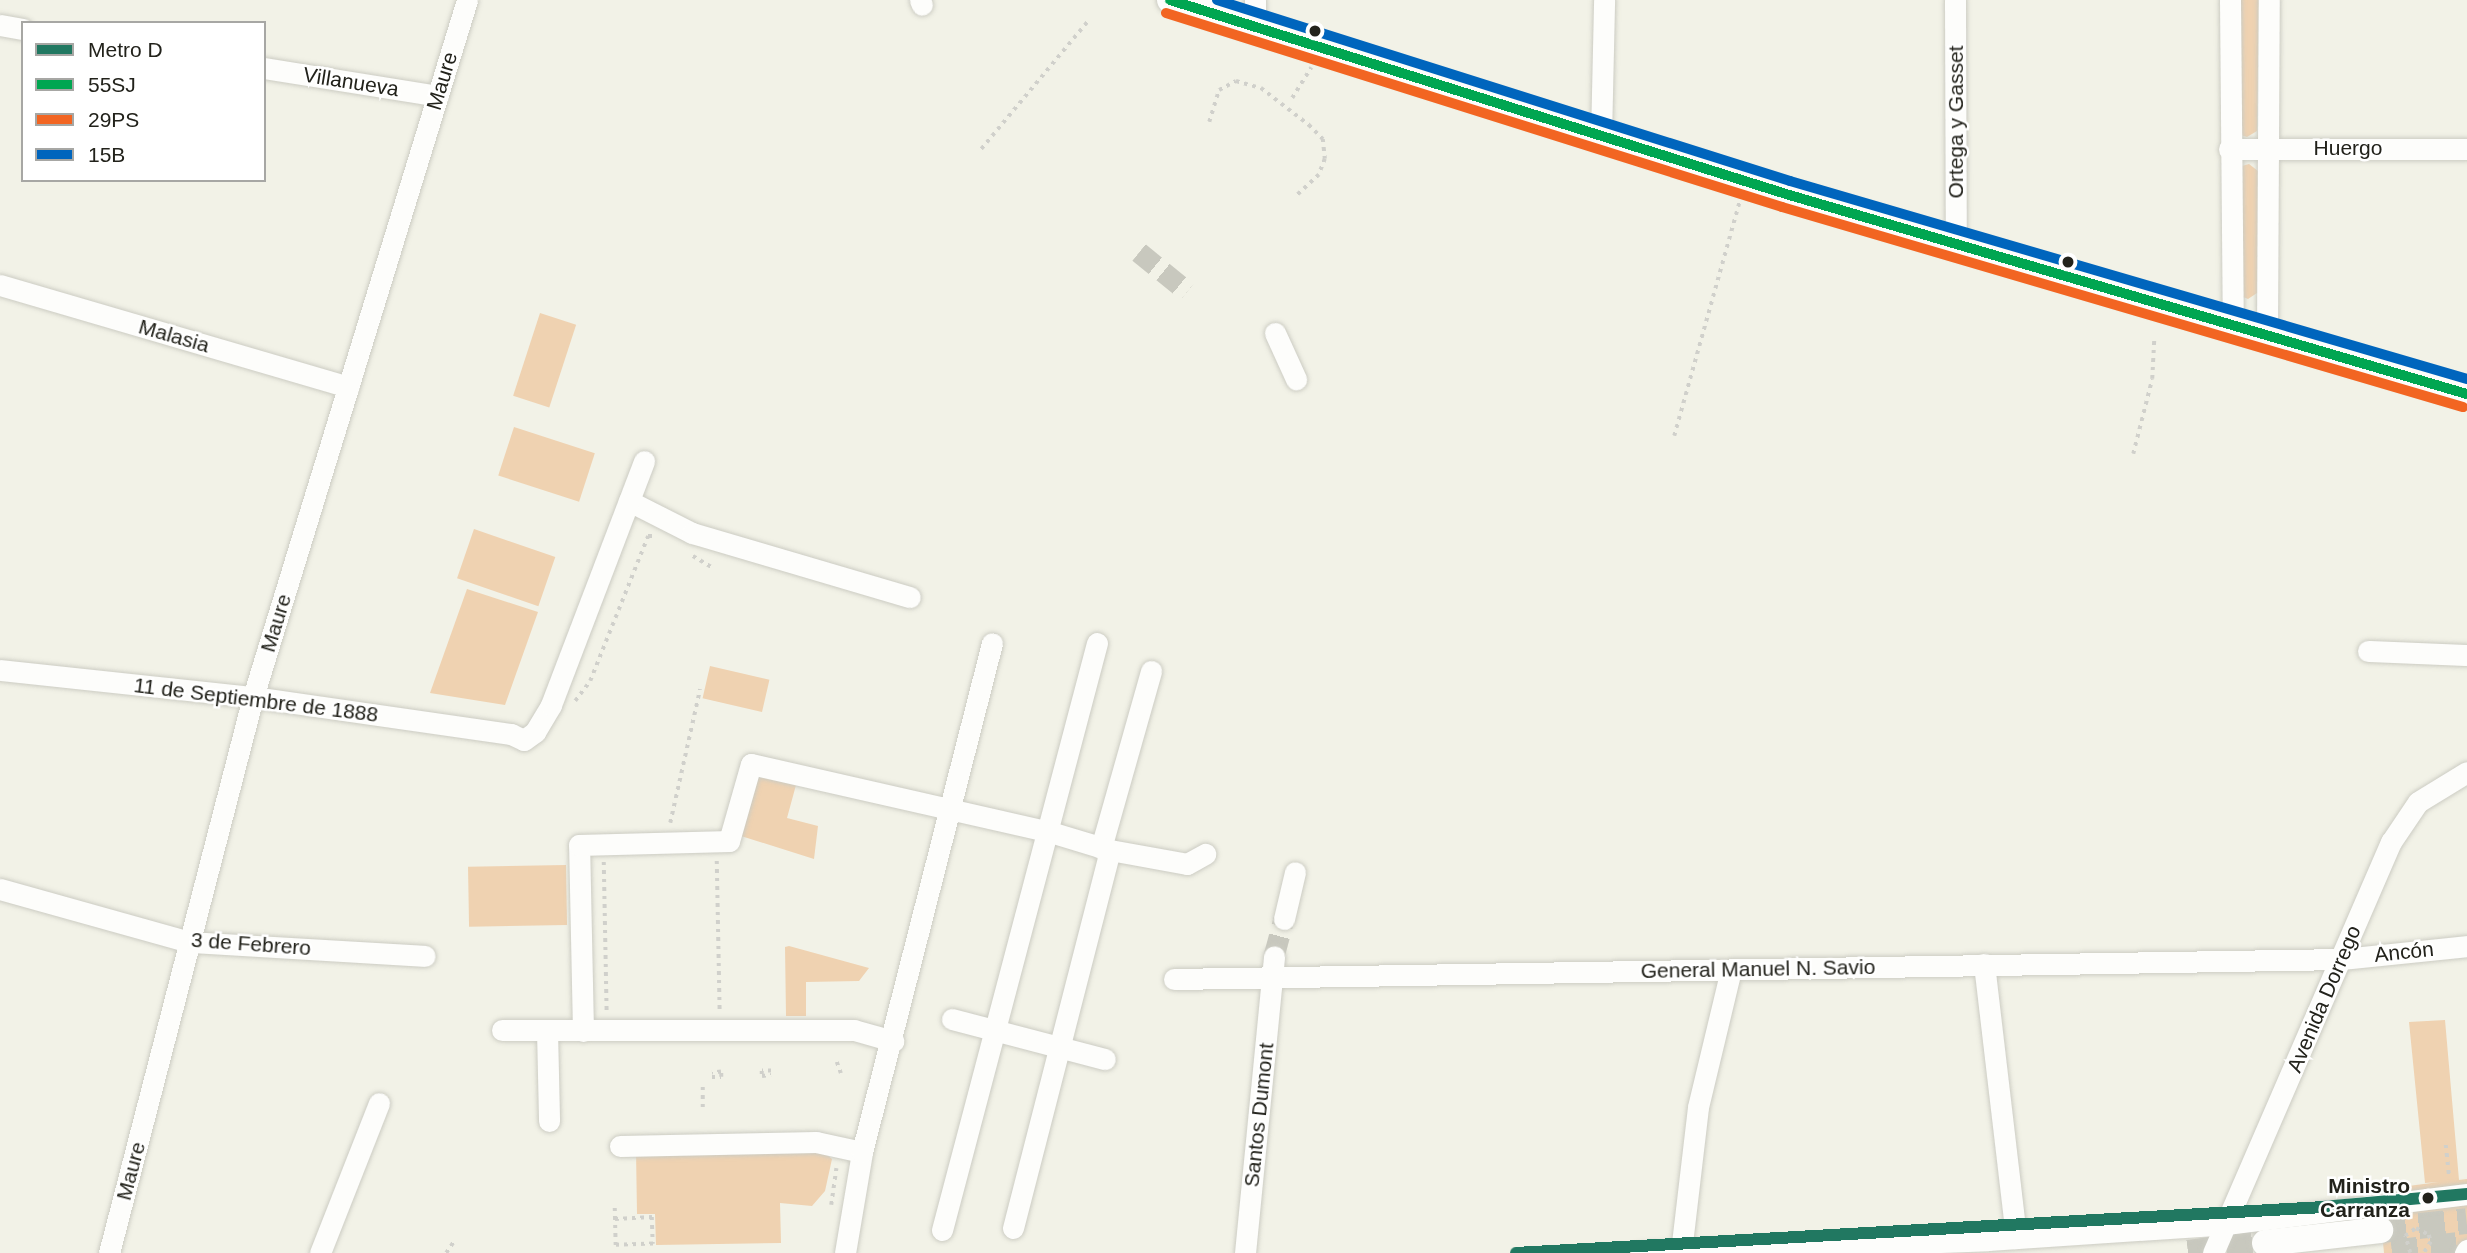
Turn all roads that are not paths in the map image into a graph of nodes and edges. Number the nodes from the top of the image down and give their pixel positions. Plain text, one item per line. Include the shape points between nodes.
1 (467, 0) edge
2 (1170, 0) edge
3 (1255, 0) edge
4 (1604, 0) edge
5 (1955, 0) edge
6 (2230, 0) edge
7 (2269, 0) edge
8 (0, 25) edge
9 (1255, 27) junction
10 (21, 29) edge
11 (266, 68) edge
12 (438, 96) junction
13 (1601, 137) junction
14 (2267, 148) junction
15 (2229, 149) junction
16 (2467, 149) edge
17 (1956, 245) junction
18 (0, 285) edge
19 (2233, 325) junction
20 (1276, 333) dead end
21 (2267, 336) junction
22 (1296, 379) dead end
23 (348, 387) junction
24 (2467, 394) edge
25 (644, 460) dead end
26 (629, 501) junction
27 (910, 597) dead end
28 (992, 643) dead end
29 (1097, 643) dead end
30 (2368, 651) dead end
31 (2467, 655) edge
32 (0, 670) edge
33 (1151, 671) dead end
34 (253, 697) junction
35 (2467, 772) edge
36 (950, 812) junction
37 (1047, 831) junction
38 (1105, 849) junction
39 (1205, 854) dead end
40 (1295, 872) dead end
41 (0, 889) edge
42 (1284, 919) tunnel mouth
43 (190, 942) junction
44 (2467, 946) edge
45 (425, 956) dead end
46 (2342, 959) junction
47 (1984, 964) junction
48 (1274, 966) junction
49 (1731, 970) junction
50 (1174, 979) dead end
51 (952, 1019) dead end
52 (502, 1030) dead end
53 (547, 1030) junction
54 (995, 1030) junction
55 (583, 1031) junction
56 (892, 1041) junction
57 (1059, 1047) junction
58 (1105, 1059) dead end
59 (379, 1103) dead end
60 (548, 1121) dead end
61 (620, 1146) dead end
62 (862, 1152) junction
63 (2467, 1194) edge
64 (2226, 1224) junction
65 (1013, 1228) dead end
66 (942, 1230) dead end
67 (2380, 1230) tunnel mouth
68 (2016, 1238) junction
69 (2265, 1243) tunnel mouth
70 (1681, 1252) edge
71 (109, 1253) edge
72 (320, 1253) edge
73 (845, 1253) edge
74 (1245, 1253) edge
75 (1641, 1253) edge
76 (2213, 1253) edge

1 - 12 street, Maure
2 - 9 main road
3 - 9 street
4 - 13 street
5 - 17 street, Ortega y Gasset
6 - 15 street
7 - 14 street
8 - 10 street
9 - 13 main road
11 - 12 street, Villanueva
12 - 23 street, Maure
13 - 17 main road
14 - 15 street, Huergo
14 - 16 street, Huergo
14 - 21 street
15 - 19 street
17 - 19 main road
18 - 23 street, Malasia
19 - 21 main road
20 - 22 street
21 - 24 main road
23 - 34 street, Maure
25 - 26 street
26 - 27 street via 692,533
26 - 34 street, 11 de Septiembre de 1888 via 551,705 535,732 524,740 511,734
28 - 36 street
29 - 37 street
30 - 31 street
32 - 34 street, 11 de Septiembre de 1888
33 - 38 street
34 - 43 street, Maure
35 - 46 street, Avenida Dorrego via 2418,802 2403,819
36 - 37 street
36 - 55 street via 751,764 729,841 579,845
36 - 56 street
37 - 38 street
37 - 54 street
38 - 39 street via 1187,864
38 - 57 street
40 - 42 street
41 - 43 street, 3 de Febrero
43 - 45 street, 3 de Febrero
43 - 71 street, Maure
44 - 46 street, Ancón
46 - 47 street, General Manuel N. Savio
46 - 64 street, Avenida Dorrego
47 - 49 street, General Manuel N. Savio
47 - 68 street
48 - 49 street, General Manuel N. Savio
48 - 50 street, General Manuel N. Savio
48 - 74 street, Santos Dumont
49 - 70 street via 1698,1107
51 - 54 street
52 - 53 street
53 - 55 street
53 - 60 street
54 - 57 street
54 - 66 street
55 - 56 street via 854,1030
56 - 62 street
57 - 58 street
57 - 65 street
59 - 72 street
61 - 62 street via 816,1142
62 - 73 street
63 - 64 street
64 - 68 street
64 - 76 street, Avenida Dorrego
67 - 69 main road
68 - 70 street
70 - 75 street

